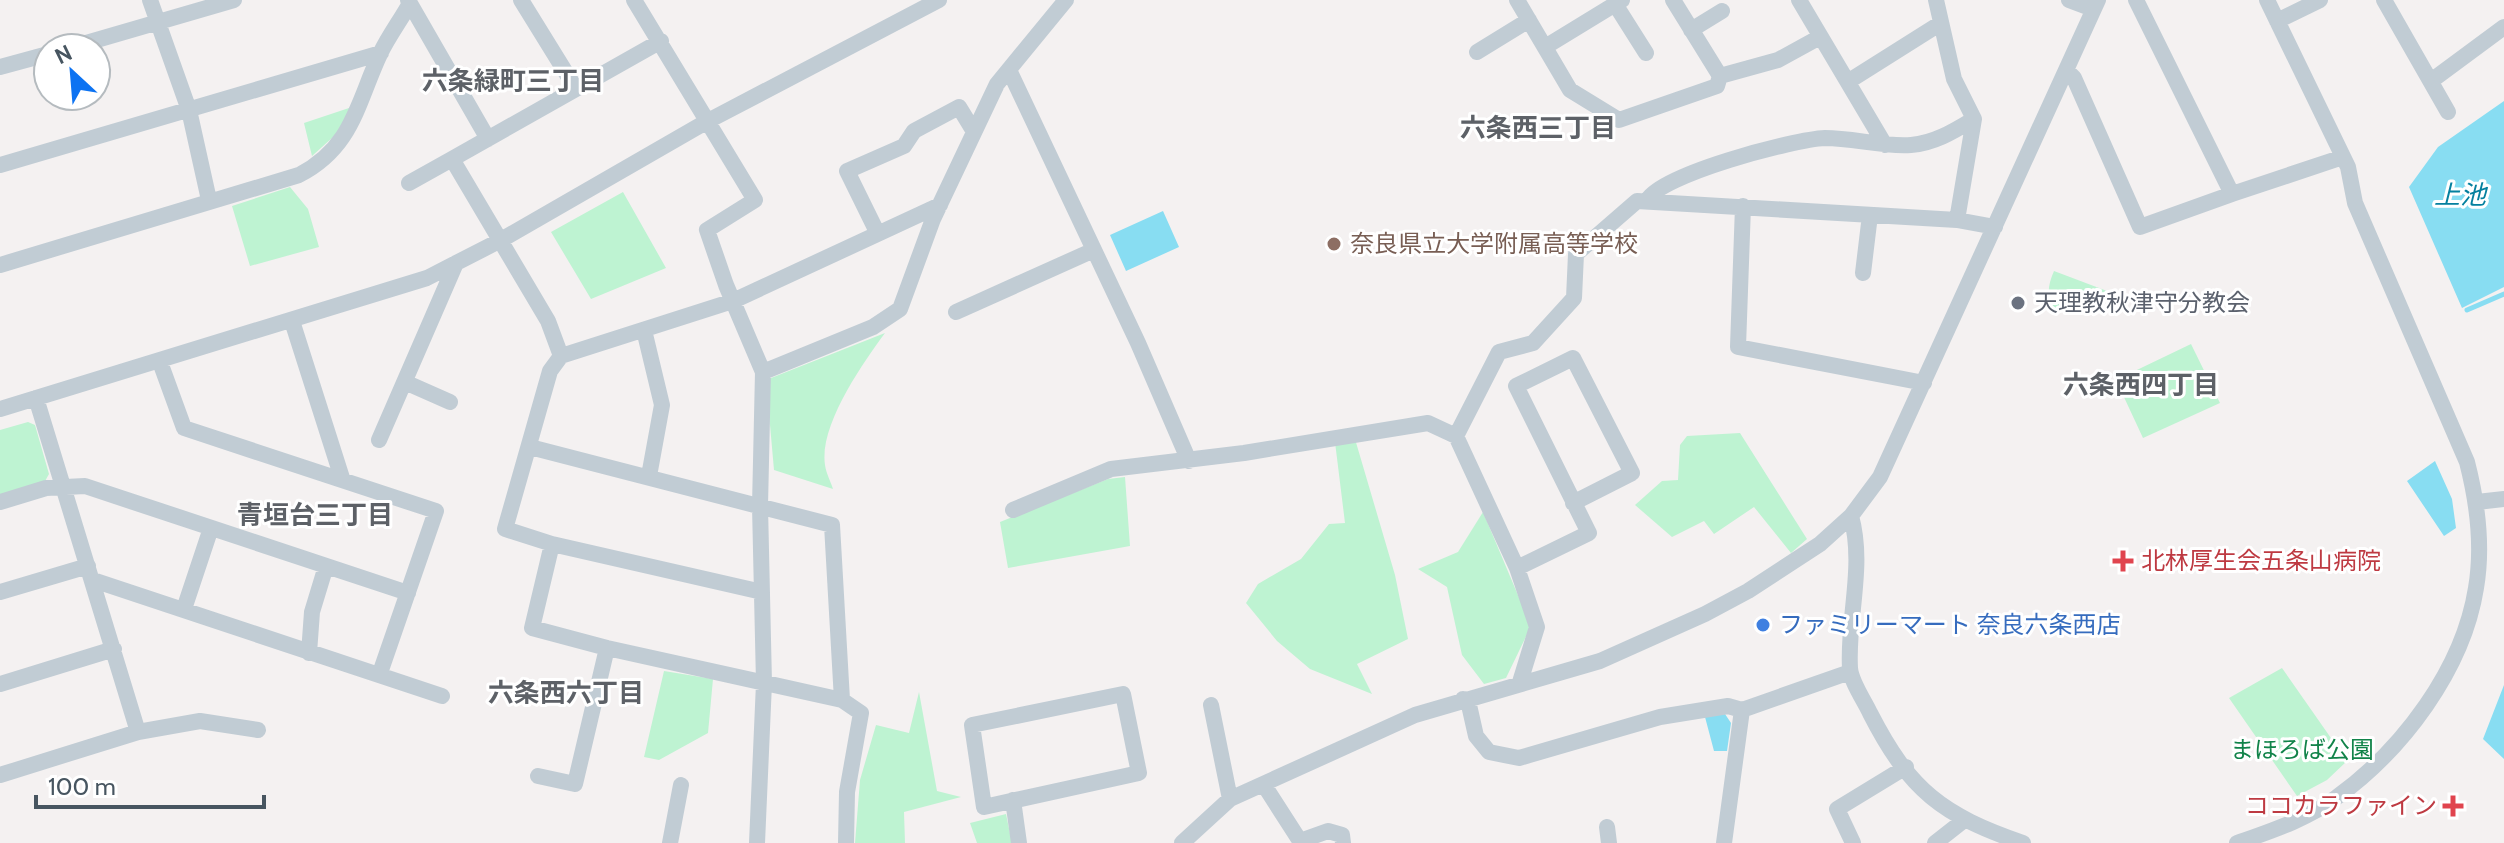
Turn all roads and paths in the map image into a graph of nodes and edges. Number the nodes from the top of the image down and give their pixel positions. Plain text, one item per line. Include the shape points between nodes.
1 (150, 0) edge
2 (234, 0) edge
3 (521, 0) edge
4 (634, 0) edge
5 (939, 0) edge
6 (1066, 0) edge
7 (1517, 0) edge
8 (1673, 0) edge
9 (1799, 0) edge
10 (1936, 0) edge
11 (2069, 0) edge
12 (2136, 0) edge
13 (2267, 0) edge
14 (2320, 0) edge
15 (2384, 0) edge
16 (408, 2) edge
17 (1618, 2) edge
18 (2096, 4) edge
19 (1722, 11) dead end
20 (1529, 20) junction
21 (2277, 21) junction
22 (1941, 23) junction
23 (157, 24) junction
24 (2504, 27) edge
25 (1691, 30) junction
26 (112, 36) edge
27 (1820, 37) junction
28 (661, 41) junction
29 (1545, 47) junction
30 (1477, 52) dead end
31 (381, 53) junction
32 (1646, 53) dead end
33 (32, 58) edge
34 (0, 67) edge
35 (1009, 70) junction
36 (2067, 71) junction
37 (1720, 76) junction
38 (1849, 81) junction
39 (2431, 81) junction
40 (576, 89) junction
41 (189, 110) junction
42 (2448, 112) dead end
43 (1974, 119) junction
44 (706, 122) junction
45 (973, 130) junction
46 (488, 139) junction
47 (1885, 145) junction
48 (2343, 157) junction
49 (452, 159) junction
50 (0, 165) edge
51 (409, 183) dead end
52 (2232, 194) junction
53 (209, 200) junction
54 (1647, 201) junction
55 (940, 205) junction
56 (1743, 206) junction
57 (1870, 215) junction
58 (1957, 220) junction
59 (1995, 227) junction
60 (877, 232) junction
61 (501, 240) junction
62 (1094, 250) junction
63 (456, 263) junction
64 (0, 265) edge
65 (1863, 273) dead end
66 (733, 301) junction
67 (956, 312) dead end
68 (292, 321) junction
69 (644, 330) junction
70 (561, 356) junction
71 (160, 362) junction
72 (763, 372) junction
73 (407, 383) junction
74 (1924, 383) junction
75 (36, 398) junction
76 (450, 402) dead end
77 (0, 409) edge
78 (1456, 436) junction
79 (379, 440) dead end
80 (530, 447) junction
81 (1189, 461) junction
82 (649, 476) junction
83 (342, 478) junction
84 (63, 487) junction
85 (2504, 499) edge
86 (0, 502) edge
87 (2477, 502) junction
88 (1573, 503) junction
89 (760, 506) junction
90 (1013, 510) dead end
91 (1851, 516) junction
92 (211, 528) junction
93 (552, 544) junction
94 (326, 566) junction
95 (1517, 568) junction
96 (90, 573) junction
97 (0, 592) edge
98 (762, 592) junction
99 (408, 593) junction
100 (184, 609) junction
101 (607, 648) junction
102 (114, 649) junction
103 (309, 653) junction
104 (1850, 672) junction
105 (380, 673) junction
106 (1520, 682) junction
107 (764, 683) junction
108 (0, 684) edge
109 (442, 696) dead end
110 (1463, 699) junction
111 (842, 700) junction
112 (1211, 705) dead end
113 (1742, 710) junction
114 (258, 730) dead end
115 (138, 732) junction
116 (1906, 767) junction
117 (0, 775) edge
118 (538, 776) dead end
119 (681, 785) dead end
120 (1264, 785) junction
121 (1230, 799) junction
122 (1013, 800) junction
123 (1963, 821) junction
124 (670, 843) edge
125 (757, 843) edge
126 (846, 843) edge
127 (1019, 843) edge
128 (1182, 843) edge
129 (1343, 843) edge
130 (1724, 843) edge
131 (1853, 843) edge
132 (1935, 843) edge
133 (2023, 843) edge
134 (2237, 843) edge

1 - 23 street
2 - 23 street
3 - 40 street
4 - 28 street
5 - 44 street
6 - 35 street
7 - 20 street
8 - 25 street
9 - 27 street
10 - 22 street
11 - 18 street
12 - 52 street
13 - 21 street
14 - 21 street
15 - 39 street
16 - 31 street
16 - 46 street
17 - 29 street
17 - 32 street
18 - 36 street
19 - 25 street
20 - 29 street
20 - 30 street
21 - 48 street
22 - 38 street
22 - 43 street via 1954,79
23 - 26 street
23 - 41 street
24 - 39 street
25 - 37 street
27 - 37 street via 1778,60
27 - 38 street
28 - 40 street
28 - 44 street
29 - 37 street via 1570,90 1619,120 1717,86
31 - 41 street
31 - 53 street via 351,129 317,166
33 - 34 street
35 - 45 street
35 - 62 street
36 - 52 street via 2140,227
36 - 59 street
38 - 47 street
39 - 42 street
40 - 46 street
41 - 50 street
41 - 53 street
43 - 47 street via 1940,139
43 - 58 street
44 - 61 street
44 - 66 street via 755,200 707,230
45 - 55 street
45 - 60 street via 959,107 914,131 904,146 847,171
46 - 49 street
47 - 54 street via 1823,138 1677,177 1651,192
48 - 52 street
48 - 87 street via 2355,203 2467,462
49 - 51 street
49 - 61 street
53 - 64 street
54 - 56 street
54 - 78 street via 1637,201 1576,254 1574,298 1533,343 1499,352
55 - 60 street
55 - 72 street via 900,309 873,327
56 - 57 street
56 - 74 street via 1738,347
57 - 58 street
57 - 65 street
58 - 59 street
59 - 74 street
60 - 66 street
61 - 63 street
61 - 70 street via 548,321
62 - 67 street
62 - 81 street
63 - 68 street via 427,278
63 - 73 street
66 - 69 street
66 - 72 street
68 - 71 street
68 - 83 street
69 - 70 street
69 - 82 street via 662,405
70 - 80 street via 550,371
71 - 75 street
71 - 83 street via 184,428
72 - 89 street
73 - 76 street
73 - 79 street
74 - 91 street via 1880,477
75 - 77 street
75 - 84 street
78 - 81 street via 1428,423
78 - 95 street
80 - 82 street
80 - 93 street via 505,529
81 - 90 street via 1111,469
82 - 89 street
83 - 99 street via 436,511
84 - 86 street
84 - 92 street via 85,486
84 - 96 street
85 - 87 street
87 - 134 street via 2476,588 2461,641 2432,696 2372,768 2336,798
88 - 88 street via 1516,386 1573,358 1632,473
88 - 95 street via 1589,533
89 - 98 street
89 - 111 street via 832,525
91 - 104 street via 1858,539
91 - 106 street via 1820,544 1705,614 1600,661
92 - 94 street
92 - 100 street
93 - 98 street
93 - 101 street via 532,628
94 - 99 street
94 - 103 street via 312,612
95 - 106 street via 1537,627
96 - 97 street
96 - 100 street
96 - 102 street
98 - 107 street
99 - 105 street
100 - 103 street
101 - 107 street
101 - 118 street via 575,784
102 - 108 street
102 - 115 street
103 - 105 street
104 - 113 street
104 - 116 street via 1882,736
105 - 109 street
106 - 110 street
107 - 111 street
107 - 125 street
110 - 113 street via 1476,736 1489,752 1519,758 1660,717 1728,706
110 - 120 street via 1415,715
111 - 126 street via 861,713 847,792
112 - 121 street
113 - 130 street
114 - 115 street via 200,721
115 - 117 street
116 - 123 street via 1932,800
116 - 131 street via 1837,809
119 - 124 street
120 - 121 street
120 - 129 street via 1300,841 1328,831 1342,835
121 - 128 street
122 - 122 street via 984,807 972,725 1123,694 1139,773
122 - 127 street
123 - 132 street
123 - 133 street

